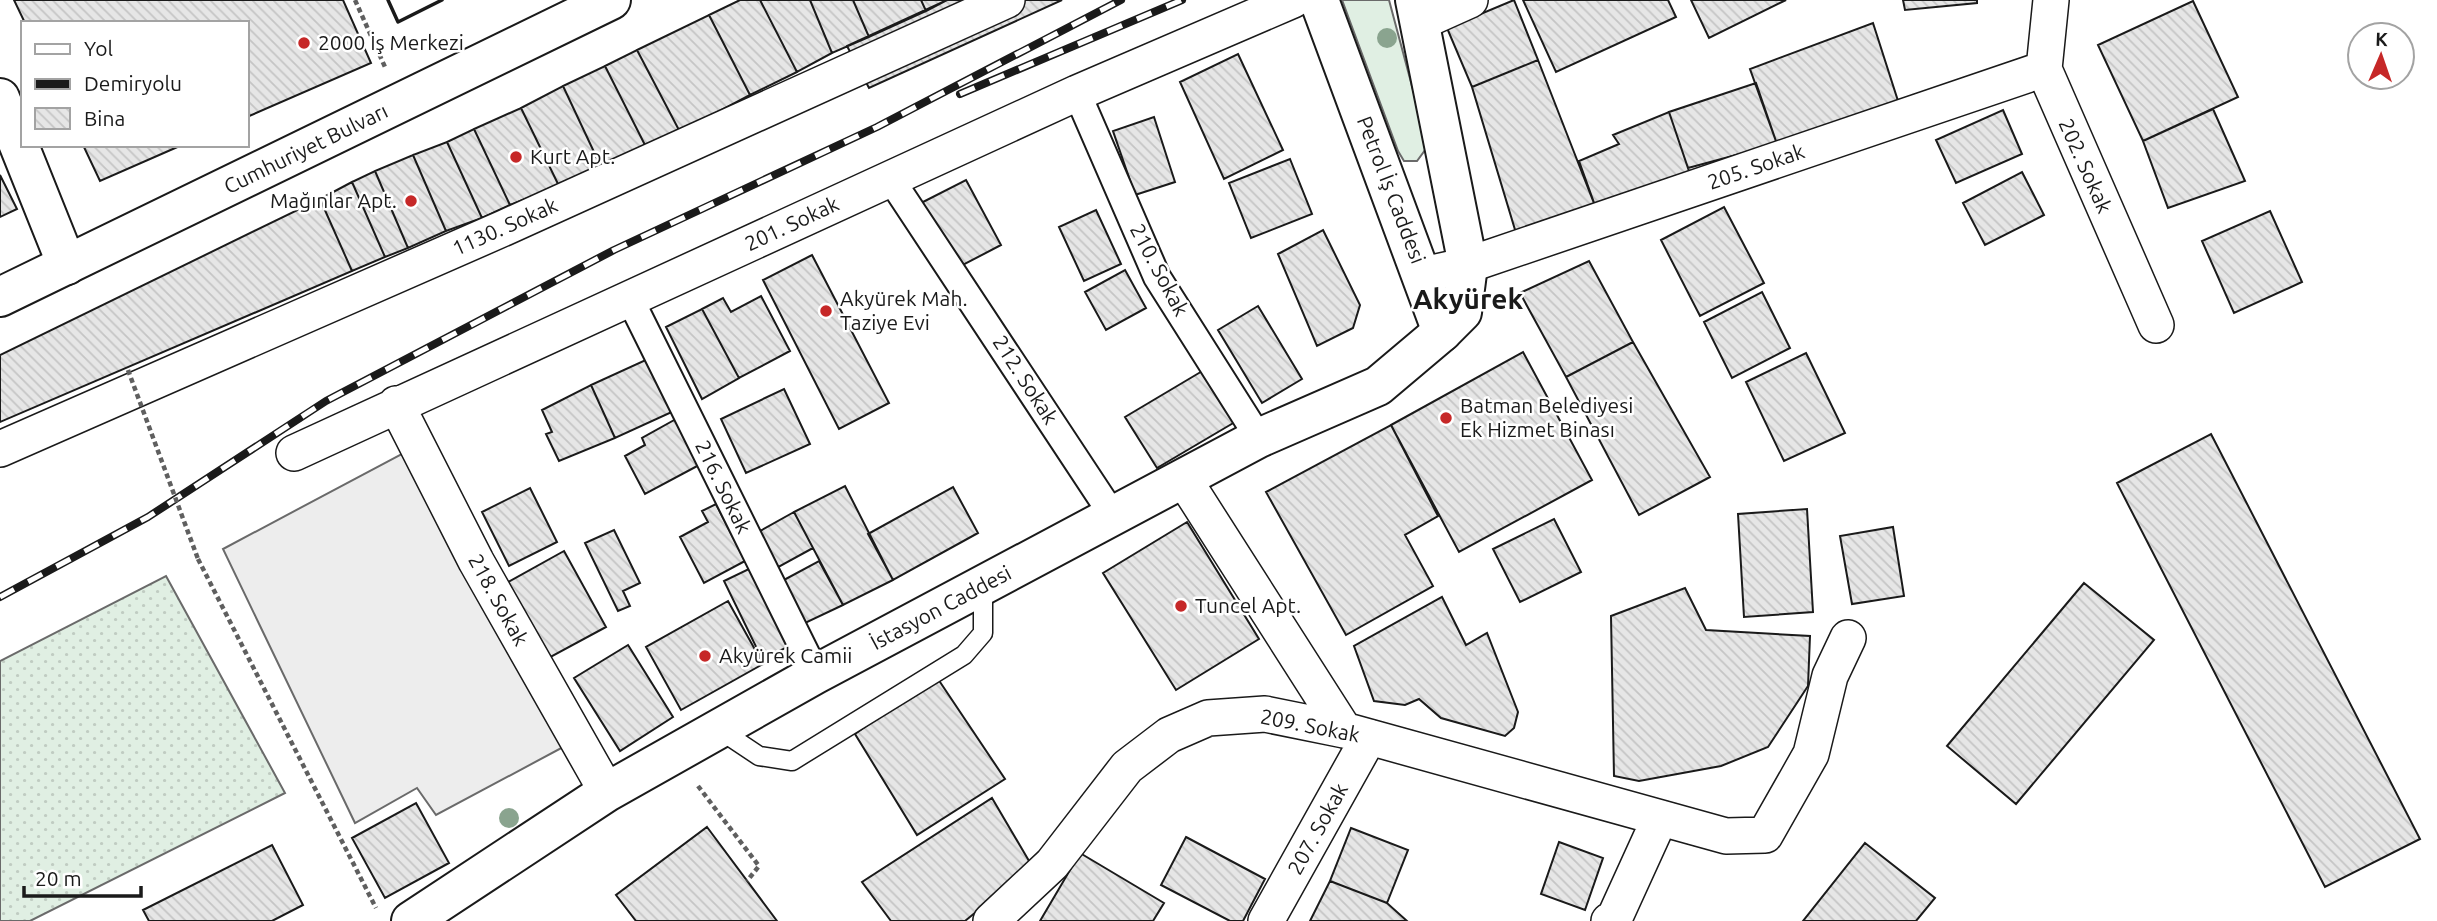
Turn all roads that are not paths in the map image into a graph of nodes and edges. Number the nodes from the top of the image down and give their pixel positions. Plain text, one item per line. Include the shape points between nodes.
1 (1007, 0) edge
2 (1293, 0) edge
3 (1320, 0) edge
4 (1470, 0) edge
5 (2051, 0) edge
6 (592, 4) edge
7 (1418, 11) edge
8 (2044, 69) junction
9 (1077, 93) junction
10 (1, 105) edge
11 (890, 178) junction
12 (67, 265) junction
13 (1468, 265) junction
14 (1423, 275) junction
15 (0, 296) edge
16 (630, 299) junction
17 (2156, 325) dead end
18 (1442, 332) junction
19 (396, 404) junction
20 (1259, 438) junction
21 (0, 450) edge
22 (294, 453) dead end
23 (1183, 478) junction
24 (1112, 514) junction
25 (983, 586) junction
26 (1848, 638) dead end
27 (817, 674) junction
28 (720, 730) junction
29 (1357, 734) junction
30 (607, 792) junction
31 (1660, 818) junction
32 (411, 921) edge
33 (991, 921) edge
34 (1266, 921) edge
35 (1609, 921) edge

1 - 21 street, 1130. Sokak
2 - 9 street, 201. Sokak
3 - 14 street, Petrol İş Caddesi
4 - 7 street
5 - 8 street, 202. Sokak
6 - 12 street, Cumhuriyet Bulvarı via 401,103
7 - 13 street
8 - 13 street, 205. Sokak
8 - 17 street, 202. Sokak
9 - 11 street, 201. Sokak
9 - 20 street, 210. Sokak via 1157,277
10 - 12 street
11 - 16 street, 201. Sokak
11 - 24 street, 212. Sokak
12 - 15 street, Cumhuriyet Bulvarı
13 - 14 street, 205. Sokak
13 - 18 street via 1462,312
14 - 18 street, Petrol İş Caddesi
16 - 19 street, 201. Sokak
16 - 27 street, 216. Sokak
18 - 20 street, İstasyon Caddesi via 1378,386
19 - 22 street, 201. Sokak
19 - 30 street, 218. Sokak via 476,561
20 - 23 street, İstasyon Caddesi
23 - 24 street, İstasyon Caddesi
23 - 29 street
24 - 25 street, İstasyon Caddesi
25 - 27 street, İstasyon Caddesi
25 - 28 lane via 983,632 964,655 792,761 759,756
26 - 31 street, 209. Sokak via 1830,676 1811,754 1765,835 1726,836
27 - 28 street, İstasyon Caddesi
28 - 30 street, İstasyon Caddesi
29 - 31 street, 209. Sokak
29 - 33 street, 209. Sokak via 1265,714 1208,718 1169,735 1127,766 1052,864
29 - 34 street, 207. Sokak
30 - 32 street, İstasyon Caddesi
31 - 35 street via 1614,919

